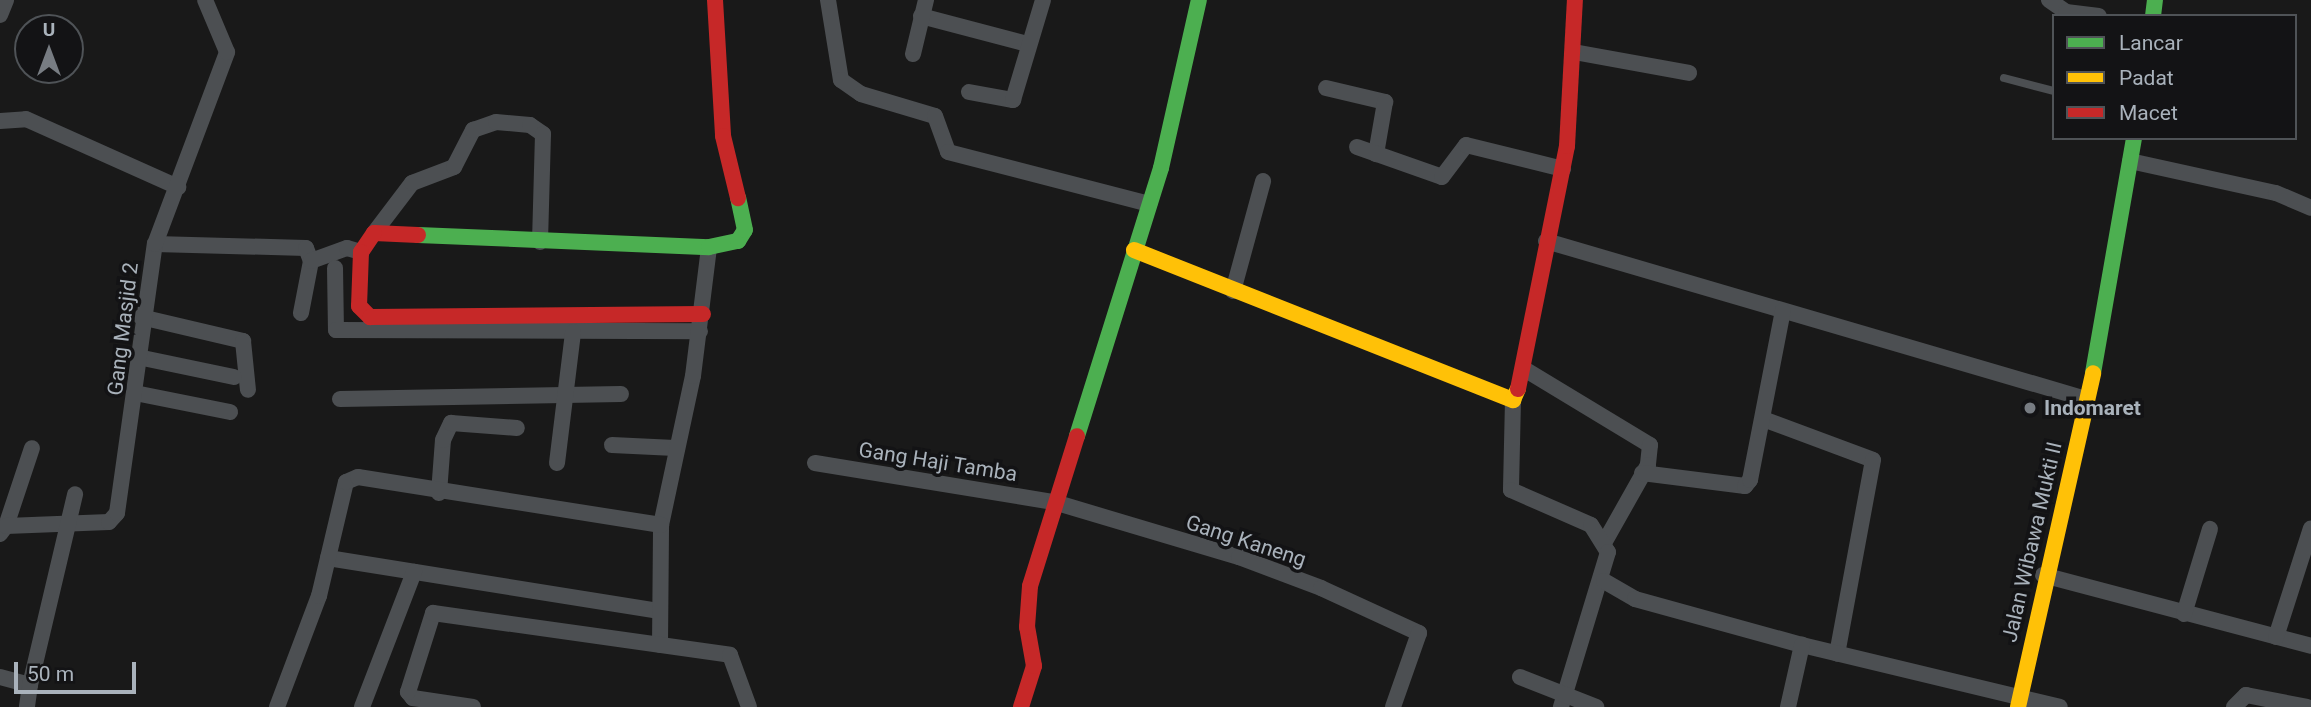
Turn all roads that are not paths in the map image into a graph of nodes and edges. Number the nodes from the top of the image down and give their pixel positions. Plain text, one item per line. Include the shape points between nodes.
1 (6, 0) edge
2 (205, 0) edge
3 (715, 0) edge
4 (828, 0) edge
5 (1043, 0) edge
6 (1199, 0) edge
7 (1575, 0) edge
8 (2049, 0) edge
9 (923, 8) edge
10 (2082, 14) edge
11 (0, 15) edge
12 (1028, 44) junction
13 (1574, 52) junction
14 (913, 54) dead end
15 (1689, 72) dead end
16 (2004, 78) dead end
17 (1326, 88) dead end
18 (2052, 90) edge
19 (969, 92) dead end
20 (0, 121) edge
21 (2133, 140) edge
22 (1357, 147) dead end
23 (1376, 154) junction
24 (2130, 161) junction
25 (1563, 169) junction
26 (1263, 180) dead end
27 (178, 187) junction
28 (1149, 204) junction
29 (2311, 208) edge
30 (374, 233) junction
31 (1546, 241) junction
32 (540, 242) junction
33 (155, 244) junction
34 (723, 244) junction
35 (1134, 250) junction
36 (361, 252) junction
37 (311, 261) junction
38 (335, 268) dead end
39 (1233, 291) junction
40 (1783, 311) junction
41 (301, 313) dead end
42 (703, 314) junction
43 (141, 317) junction
44 (701, 331) junction
45 (573, 332) junction
46 (138, 358) junction
47 (1526, 370) junction
48 (234, 377) dead end
49 (248, 390) dead end
50 (135, 394) junction
51 (621, 394) dead end
52 (567, 398) junction
53 (2086, 399) junction
54 (340, 400) dead end
55 (1513, 400) junction
56 (230, 412) dead end
57 (1763, 419) junction
58 (517, 428) dead end
59 (612, 445) dead end
60 (32, 448) dead end
61 (675, 448) junction
62 (557, 463) dead end
63 (815, 463) dead end
64 (1642, 472) junction
65 (8, 490) edge
66 (439, 493) junction
67 (75, 494) dead end
68 (1054, 502) junction
69 (72, 523) junction
70 (661, 526) junction
71 (2311, 528) edge
72 (2210, 529) dead end
73 (3, 530) edge
74 (1604, 543) junction
75 (328, 558) junction
76 (414, 572) junction
77 (2043, 575) junction
78 (1604, 581) junction
79 (660, 611) junction
80 (2184, 614) junction
81 (2276, 637) junction
82 (660, 645) junction
83 (1802, 645) junction
84 (2311, 646) edge
85 (1838, 654) junction
86 (0, 677) edge
87 (1520, 677) dead end
88 (30, 685) junction
89 (2019, 702) edge
90 (1562, 703) edge
91 (1394, 704) edge
92 (27, 707) edge
93 (276, 707) edge
94 (362, 707) edge
95 (472, 707) edge
96 (749, 707) edge
97 (1021, 707) edge
98 (1411, 707) edge
99 (1596, 707) edge
100 (1788, 707) edge
101 (2060, 707) edge
102 (2234, 707) edge
103 (2307, 707) edge

1 - 11 street
2 - 27 street, Gang Masjid 2 via 227,52
3 - 34 street via 723,136 745,230
4 - 28 street via 841,80 862,94 935,116 948,152
5 - 12 street
6 - 28 street
7 - 13 street
8 - 10 street via 2066,12
9 - 12 street
9 - 14 street
12 - 19 street via 1013,100
13 - 15 street
13 - 25 street
16 - 18 lane
17 - 23 street via 1385,102
20 - 27 street via 26,119
21 - 24 street, Jalan Wibawa Mukti II
22 - 23 street
23 - 25 street via 1442,177 1466,145
24 - 29 street via 2276,193
24 - 53 street, Jalan Wibawa Mukti II
25 - 31 street
26 - 39 street
27 - 33 street, Gang Masjid 2
28 - 35 street
30 - 32 street
30 - 32 street via 412,183 454,167 473,130 496,122 530,125 543,134
30 - 36 street
31 - 40 street
31 - 47 street
32 - 34 street
33 - 37 street via 306,248
33 - 43 street, Gang Masjid 2
34 - 42 street
35 - 39 street
35 - 68 street
36 - 37 street via 347,248
36 - 42 street via 359,306 370,317
37 - 41 street
38 - 45 street via 336,330
39 - 55 street
40 - 53 street
40 - 57 street
42 - 44 street
43 - 46 street, Gang Masjid 2
43 - 49 street via 243,341
44 - 45 street
44 - 61 street
45 - 52 street
46 - 48 street
46 - 50 street, Gang Masjid 2
47 - 55 street
47 - 64 street via 1639,434 1650,451
50 - 56 street
50 - 69 street, Gang Masjid 2 via 117,513 109,522
51 - 52 street
52 - 54 street
52 - 62 street
53 - 77 street, Jalan Wibawa Mukti II
55 - 74 street via 1511,490 1591,525
57 - 64 street via 1745,486
57 - 85 street via 1873,460
58 - 66 street via 451,423 443,440
59 - 61 street
60 - 65 street
61 - 70 street
63 - 68 street, Gang Haji Tamba
64 - 74 street
65 - 73 street
66 - 70 street
66 - 75 street via 358,477 346,482
67 - 69 street
68 - 91 street, Gang Kaneng via 1239,556 1419,633
68 - 97 street via 1030,586 1027,627 1034,666
69 - 73 street, Gang Masjid 2
69 - 88 street
70 - 79 street
71 - 81 street
72 - 80 street
74 - 78 street via 1609,561
75 - 76 street
75 - 93 street
76 - 79 street
76 - 94 street
77 - 80 street
77 - 89 street, Jalan Wibawa Mukti II
78 - 83 street via 1635,599
78 - 90 street
79 - 82 street
80 - 81 street
81 - 84 street
82 - 95 street via 433,613 408,692 413,698
82 - 96 street via 730,655
83 - 85 street
83 - 100 street
85 - 89 street
86 - 88 street
87 - 90 street
88 - 92 street
89 - 101 street
90 - 99 street
91 - 98 street
102 - 103 street via 2246,695

